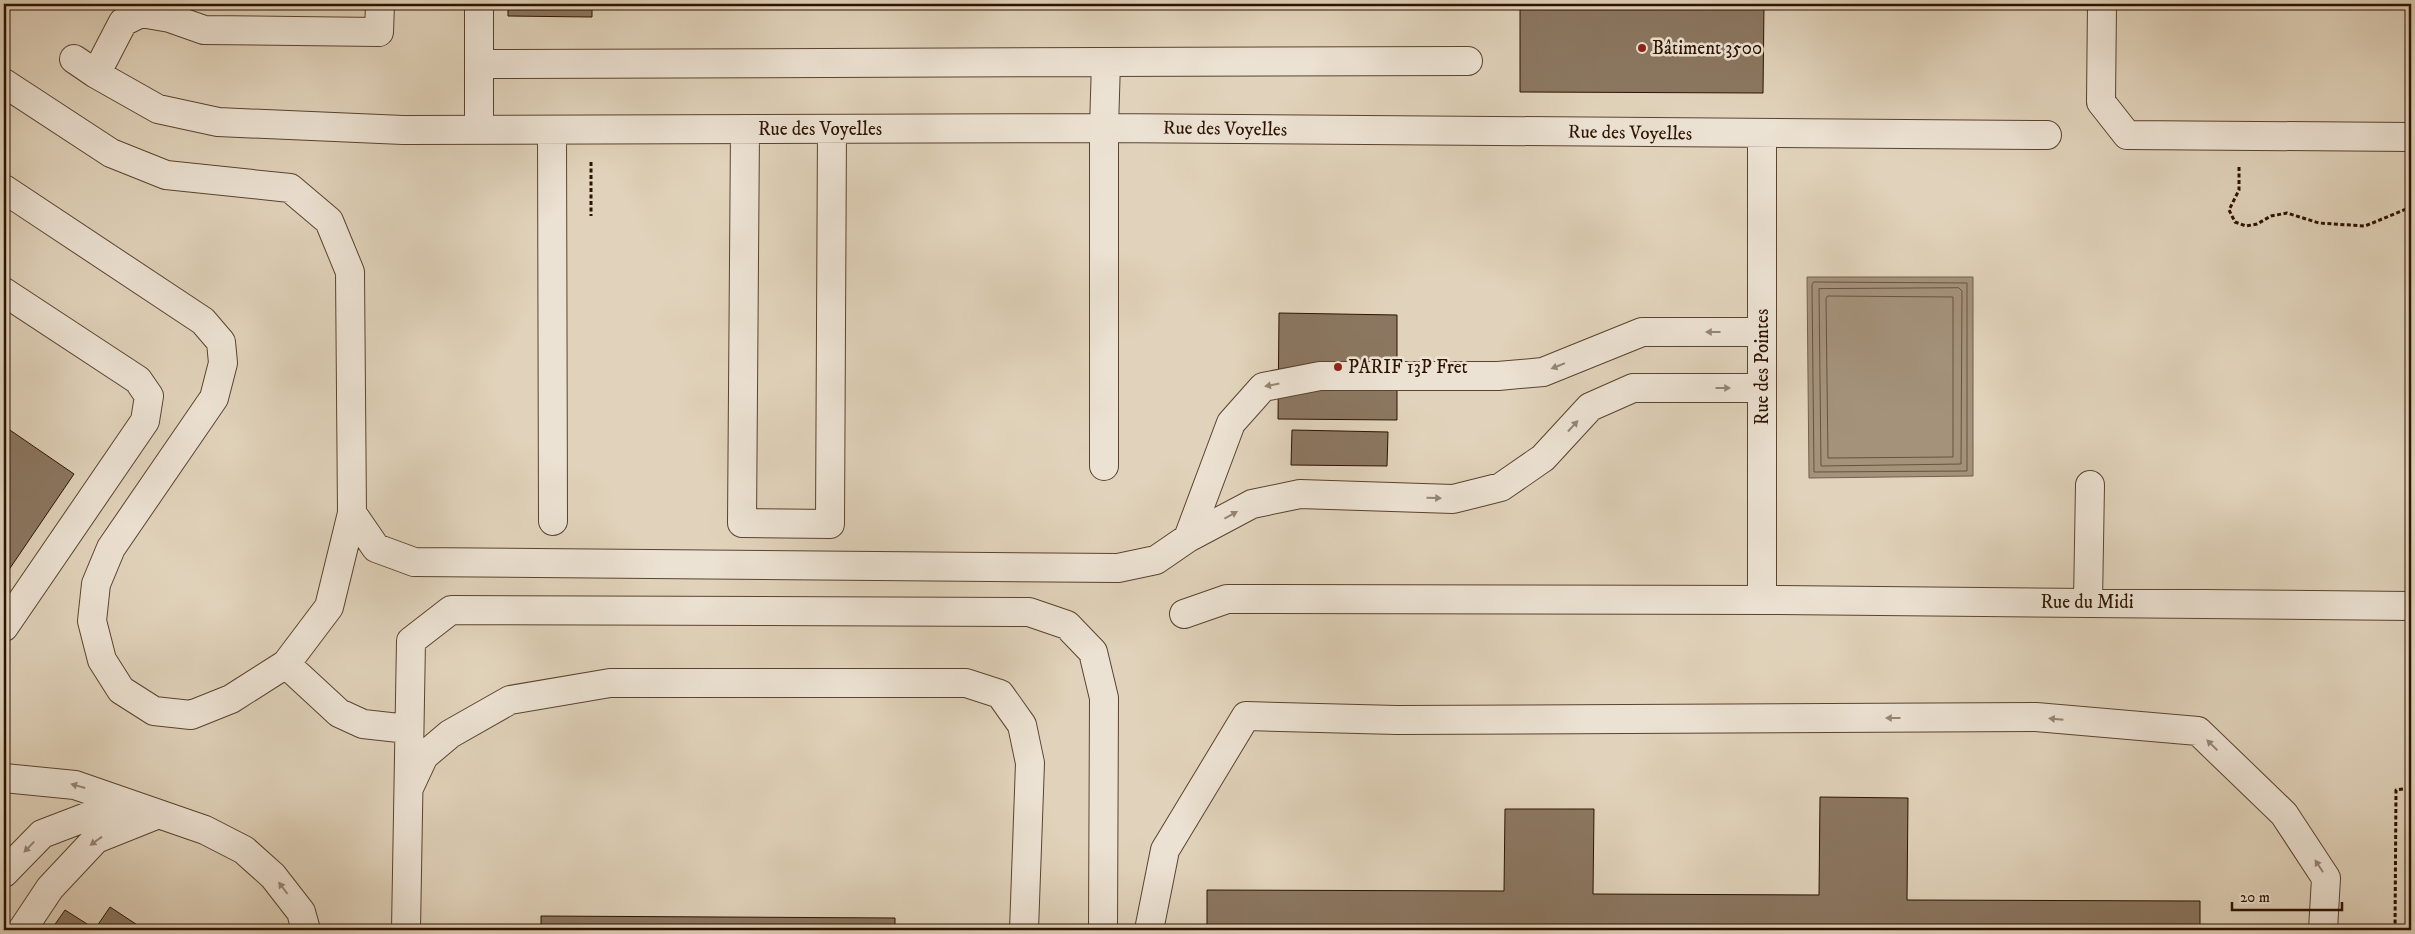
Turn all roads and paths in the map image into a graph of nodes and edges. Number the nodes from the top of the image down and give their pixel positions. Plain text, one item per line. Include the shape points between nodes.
1 (380, 4) edge
2 (480, 4) edge
3 (2102, 4) edge
4 (1468, 61) dead end
5 (1106, 62) junction
6 (480, 64) junction
7 (4, 83) edge
8 (1104, 128) junction
9 (745, 129) junction
10 (832, 129) junction
11 (479, 130) junction
12 (552, 130) junction
13 (1762, 134) junction
14 (2047, 135) dead end
15 (2411, 137) edge
16 (2239, 163) dead end
17 (4, 189) edge
18 (2411, 206) edge
19 (4, 292) edge
20 (1762, 332) junction
21 (1762, 388) junction
22 (1104, 466) dead end
23 (2090, 485) dead end
24 (352, 513) junction
25 (552, 521) dead end
26 (1188, 538) junction
27 (1762, 600) junction
28 (2088, 602) junction
29 (2411, 606) edge
30 (1184, 614) dead end
31 (4, 627) edge
32 (286, 664) junction
33 (408, 729) junction
34 (4, 778) edge
35 (2411, 788) edge
36 (407, 791) junction
37 (156, 815) junction
38 (4, 873) edge
39 (22, 930) edge
40 (306, 930) edge
41 (406, 930) edge
42 (1024, 930) edge
43 (1103, 930) edge
44 (1150, 930) edge
45 (2323, 930) edge
46 (2395, 930) edge

1 - 11 street, Rue des Voyelles via 379,32 204,30 170,18 141,13 123,22 85,67 158,109 218,122
2 - 6 street
3 - 15 street via 2101,102 2127,136
4 - 5 street
5 - 6 street
5 - 8 street
6 - 11 street
7 - 24 street via 111,153 166,175 290,188 329,221 350,272
8 - 10 street, Rue des Voyelles
8 - 13 street, Rue des Voyelles
8 - 22 street
9 - 10 street, Rue des Voyelles
9 - 10 street via 742,524 830,524
9 - 12 street, Rue des Voyelles
11 - 12 street, Rue des Voyelles
12 - 25 street
13 - 14 street, Rue des Voyelles
13 - 20 street, Rue des Pointes
16 - 18 path via 2239,190 2229,210 2234,222 2246,226 2287,212 2319,223 2364,226
17 - 32 street via 202,321 221,342 223,363 214,398 111,548 96,584 92,622 102,660 121,690 154,711 191,715 231,699
19 - 31 street via 138,380 149,396 145,421
20 - 21 street, Rue des Pointes
20 -> 26 street via 1642,332 1544,372 1498,376 1320,376 1263,387 1231,423
26 -> 21 street via 1252,504 1300,494 1452,499 1501,487 1543,458 1590,407 1633,388
21 - 27 street, Rue des Pointes
23 - 28 street
24 - 26 street via 376,548 414,562 1118,568 1156,560
24 - 32 street via 329,607
27 - 28 street, Rue du Midi
27 - 30 street, Rue du Midi via 1227,599
28 - 29 street, Rue du Midi
32 - 33 street via 338,713 363,724
33 - 36 street
33 - 43 street via 410,641 451,610 1029,612 1066,625 1093,652 1104,698
37 -> 34 street via 75,785
35 - 46 path via 2396,790
36 - 41 street
36 - 42 street via 424,756 450,734 510,700 610,683 966,682 1000,694 1022,725 1030,763
37 -> 38 street via 88,816 42,834
37 -> 39 street via 96,839 50,888
40 -> 37 street via 301,912 279,883 244,850 205,830
45 -> 44 street via 2326,878 2284,814 2198,731 2036,717 1398,720 1246,716 1165,850

